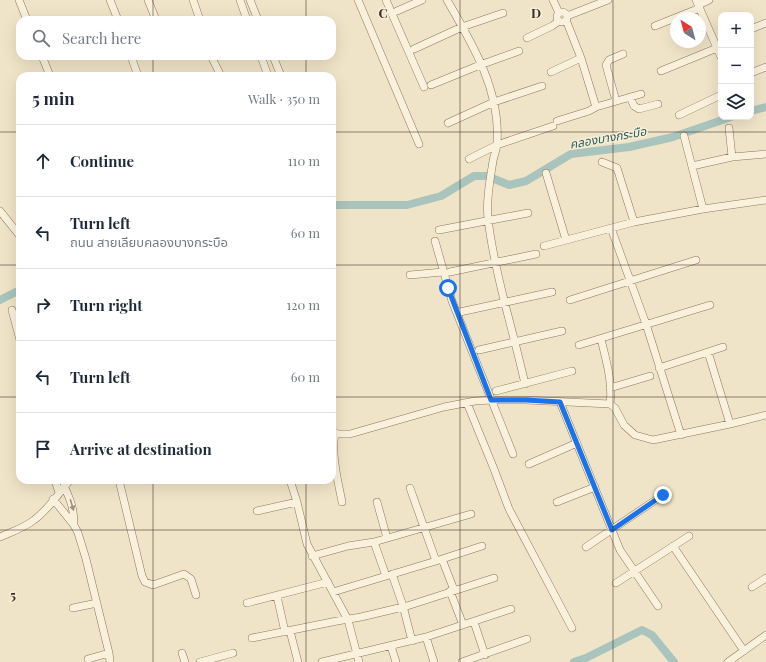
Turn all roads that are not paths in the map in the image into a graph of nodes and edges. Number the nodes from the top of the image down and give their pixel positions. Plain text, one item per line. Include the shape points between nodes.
1 (19, 0) edge
2 (110, 0) edge
3 (148, 0) edge
4 (193, 0) edge
5 (240, 0) edge
6 (250, 0) edge
7 (358, 0) edge
8 (386, 0) edge
9 (422, 0) edge
10 (447, 0) edge
11 (553, 0) edge
12 (608, 0) edge
13 (710, 0) edge
14 (698, 4) edge
15 (397, 11) dead end
16 (503, 13) dead end
17 (25, 16) edge
18 (116, 16) edge
19 (154, 16) edge
20 (199, 16) edge
21 (246, 16) edge
22 (256, 16) edge
23 (564, 19) junction
24 (766, 23) edge
25 (655, 26) dead end
26 (462, 27) junction
27 (754, 28) edge
28 (527, 38) dead end
29 (717, 44) edge
30 (414, 49) dead end
31 (519, 51) dead end
32 (623, 54) dead end
33 (581, 58) junction
34 (44, 60) edge
35 (132, 60) edge
36 (213, 60) edge
37 (262, 60) edge
38 (275, 60) edge
39 (480, 64) junction
40 (766, 67) edge
41 (660, 71) dead end
42 (48, 72) edge
43 (137, 72) edge
44 (219, 72) edge
45 (266, 72) edge
46 (279, 72) edge
47 (551, 72) dead end
48 (754, 72) edge
49 (542, 86) dead end
50 (641, 94) dead end
51 (630, 97) junction
52 (718, 97) edge
53 (616, 101) junction
54 (494, 102) junction
55 (658, 104) dead end
56 (596, 107) junction
57 (679, 115) dead end
58 (448, 123) dead end
59 (729, 128) dead end
60 (684, 136) dead end
61 (419, 144) dead end
62 (497, 146) junction
63 (766, 154) edge
64 (732, 157) junction
65 (469, 159) dead end
66 (602, 162) dead end
67 (692, 166) junction
68 (546, 174) dead end
69 (766, 200) edge
70 (703, 209) junction
71 (0, 211) edge
72 (528, 213) dead end
73 (488, 221) junction
74 (634, 222) junction
75 (611, 228) junction
76 (439, 230) dead end
77 (16, 231) edge
78 (566, 240) junction
79 (435, 241) dead end
80 (544, 246) dead end
81 (536, 254) dead end
82 (696, 260) dead end
83 (495, 263) junction
84 (447, 272) junction
85 (410, 275) dead end
86 (630, 280) junction
87 (552, 292) dead end
88 (570, 300) dead end
89 (505, 301) junction
90 (710, 305) dead end
91 (12, 310) dead end
92 (460, 312) dead end
93 (646, 324) junction
94 (16, 325) edge
95 (562, 331) dead end
96 (601, 339) junction
97 (515, 341) junction
98 (579, 345) dead end
99 (723, 347) dead end
100 (479, 350) dead end
101 (708, 352) junction
102 (659, 368) junction
103 (572, 371) dead end
104 (650, 376) dead end
105 (525, 384) junction
106 (610, 388) junction
107 (496, 391) dead end
108 (491, 400) junction
109 (560, 402) junction
110 (467, 403) junction
111 (610, 404) junction
112 (766, 415) edge
113 (730, 424) junction
114 (336, 433) edge
115 (680, 435) junction
116 (577, 443) junction
117 (513, 454) dead end
118 (336, 463) edge
119 (529, 464) dead end
120 (56, 484) edge
121 (66, 484) edge
122 (68, 484) edge
123 (120, 484) edge
124 (291, 484) edge
125 (594, 487) junction
126 (410, 488) dead end
127 (59, 493) junction
128 (663, 495) dead end
129 (53, 499) junction
130 (297, 502) junction
131 (342, 502) dead end
132 (377, 502) dead end
133 (557, 502) dead end
134 (257, 511) dead end
135 (471, 514) dead end
136 (74, 525) junction
137 (424, 528) junction
138 (612, 530) junction
139 (689, 536) dead end
140 (0, 537) edge
141 (387, 538) junction
142 (374, 542) junction
143 (482, 546) dead end
144 (673, 546) junction
145 (586, 547) dead end
146 (312, 556) junction
147 (439, 560) junction
148 (634, 571) junction
149 (389, 575) junction
150 (494, 578) dead end
151 (765, 581) edge
152 (328, 582) junction
153 (616, 583) dead end
154 (752, 587) dead end
155 (452, 591) junction
156 (333, 592) junction
157 (196, 595) dead end
158 (277, 596) junction
159 (97, 603) junction
160 (248, 603) dead end
161 (403, 606) junction
162 (658, 606) dead end
163 (73, 608) dead end
164 (511, 609) dead end
165 (348, 620) junction
166 (474, 622) junction
167 (463, 625) junction
168 (572, 628) dead end
169 (287, 631) junction
170 (766, 635) edge
171 (426, 637) junction
172 (252, 638) dead end
173 (527, 640) dead end
174 (412, 641) junction
175 (391, 646) junction
176 (744, 651) junction
177 (233, 652) dead end
178 (109, 653) junction
179 (182, 653) dead end
180 (485, 655) junction
181 (358, 658) edge
182 (88, 659) dead end
183 (110, 662) edge
184 (185, 662) edge
185 (200, 662) edge
186 (298, 662) edge
187 (322, 662) edge
188 (396, 662) edge
189 (434, 662) edge
190 (462, 662) edge
191 (728, 662) edge

1 - 17 street
2 - 18 street
3 - 19 street
4 - 20 street
5 - 21 street
6 - 22 street
7 - 61 street
8 - 39 street via 428,86
9 - 15 street
10 - 26 street
11 - 23 street via 559,13 557,16
12 - 23 street
13 - 14 street
14 - 25 street
14 - 29 street
16 - 26 street
23 - 28 street
23 - 33 street
24 - 27 street
26 - 30 street
26 - 39 street
29 - 41 street
31 - 39 street
32 - 53 street via 609,60 606,65
33 - 47 street
33 - 56 street
34 - 42 street
35 - 43 street
36 - 44 street
37 - 45 street
38 - 46 street
39 - 54 street
40 - 48 street
49 - 54 street
50 - 51 street
51 - 53 street
51 - 55 street via 638,109
52 - 57 street
53 - 56 street
54 - 58 street
54 - 62 street
56 - 62 street via 589,112
59 - 64 street
60 - 67 street
62 - 65 street
62 - 73 street via 488,194
63 - 64 street
64 - 67 street
66 - 74 street via 617,168
67 - 70 street
68 - 78 street
69 - 70 street
70 - 74 street
71 - 77 street
72 - 73 street
73 - 76 street
73 - 83 street
74 - 75 street
75 - 78 street
75 - 86 street
78 - 80 street
79 - 84 street
81 - 83 street
82 - 86 street
83 - 84 street
83 - 89 street
84 - 85 street
84 - 108 street via 465,334
86 - 88 street
86 - 93 street
87 - 89 street
89 - 92 street
89 - 97 street
90 - 93 street
91 - 94 street
93 - 96 street
93 - 102 street
95 - 97 street
96 - 98 street
96 - 106 street
97 - 100 street
97 - 105 street
99 - 101 street
101 - 102 street
101 - 113 street
102 - 115 street
103 - 105 street
104 - 106 street
105 - 107 street
106 - 111 street
108 - 109 street
108 - 110 street
108 - 117 street
109 - 111 street
109 - 116 street
110 - 114 street via 444,407 350,434
110 - 168 street via 509,509
111 - 115 street via 624,425 635,434 653,440
112 - 113 street
113 - 115 street
116 - 119 street
116 - 125 street
118 - 131 street
120 - 127 street
121 - 127 street
122 -> 136 street via 74,511
123 - 157 street via 145,582 153,585 184,574 191,579
124 - 130 street
125 - 133 street
125 - 138 street
126 - 137 street
127 - 129 street
128 - 138 street
129 - 136 street
129 - 140 street via 35,520
130 - 134 street
130 - 146 street via 306,544
132 - 141 street
135 - 137 street
136 - 159 street via 82,544
137 - 141 street
137 - 147 street
138 - 145 street
138 - 148 street via 620,550
139 - 144 street
141 - 142 street
142 - 146 street
142 - 149 street
143 - 147 street
144 - 148 street
144 - 176 street
146 - 152 street
147 - 149 street
147 - 155 street
148 - 153 street
148 - 162 street
149 - 156 street
149 - 161 street
150 - 155 street
151 - 154 street
152 - 156 street
152 - 158 street
155 - 161 street
155 - 167 street
156 - 165 street
158 - 160 street
158 - 169 street
159 - 163 street
159 - 178 street
161 - 165 street
161 - 174 street
164 - 166 street
165 - 169 street
165 - 181 street
166 - 167 street
166 - 180 street
167 - 171 street
169 - 172 street
169 - 186 street
170 - 176 street
171 - 174 street
171 - 189 street
173 - 180 street
174 - 175 street
175 - 181 street
175 - 188 street
176 - 191 street
177 - 185 street
178 - 182 street
178 - 183 street
179 - 184 street
180 - 190 street
181 - 187 street

